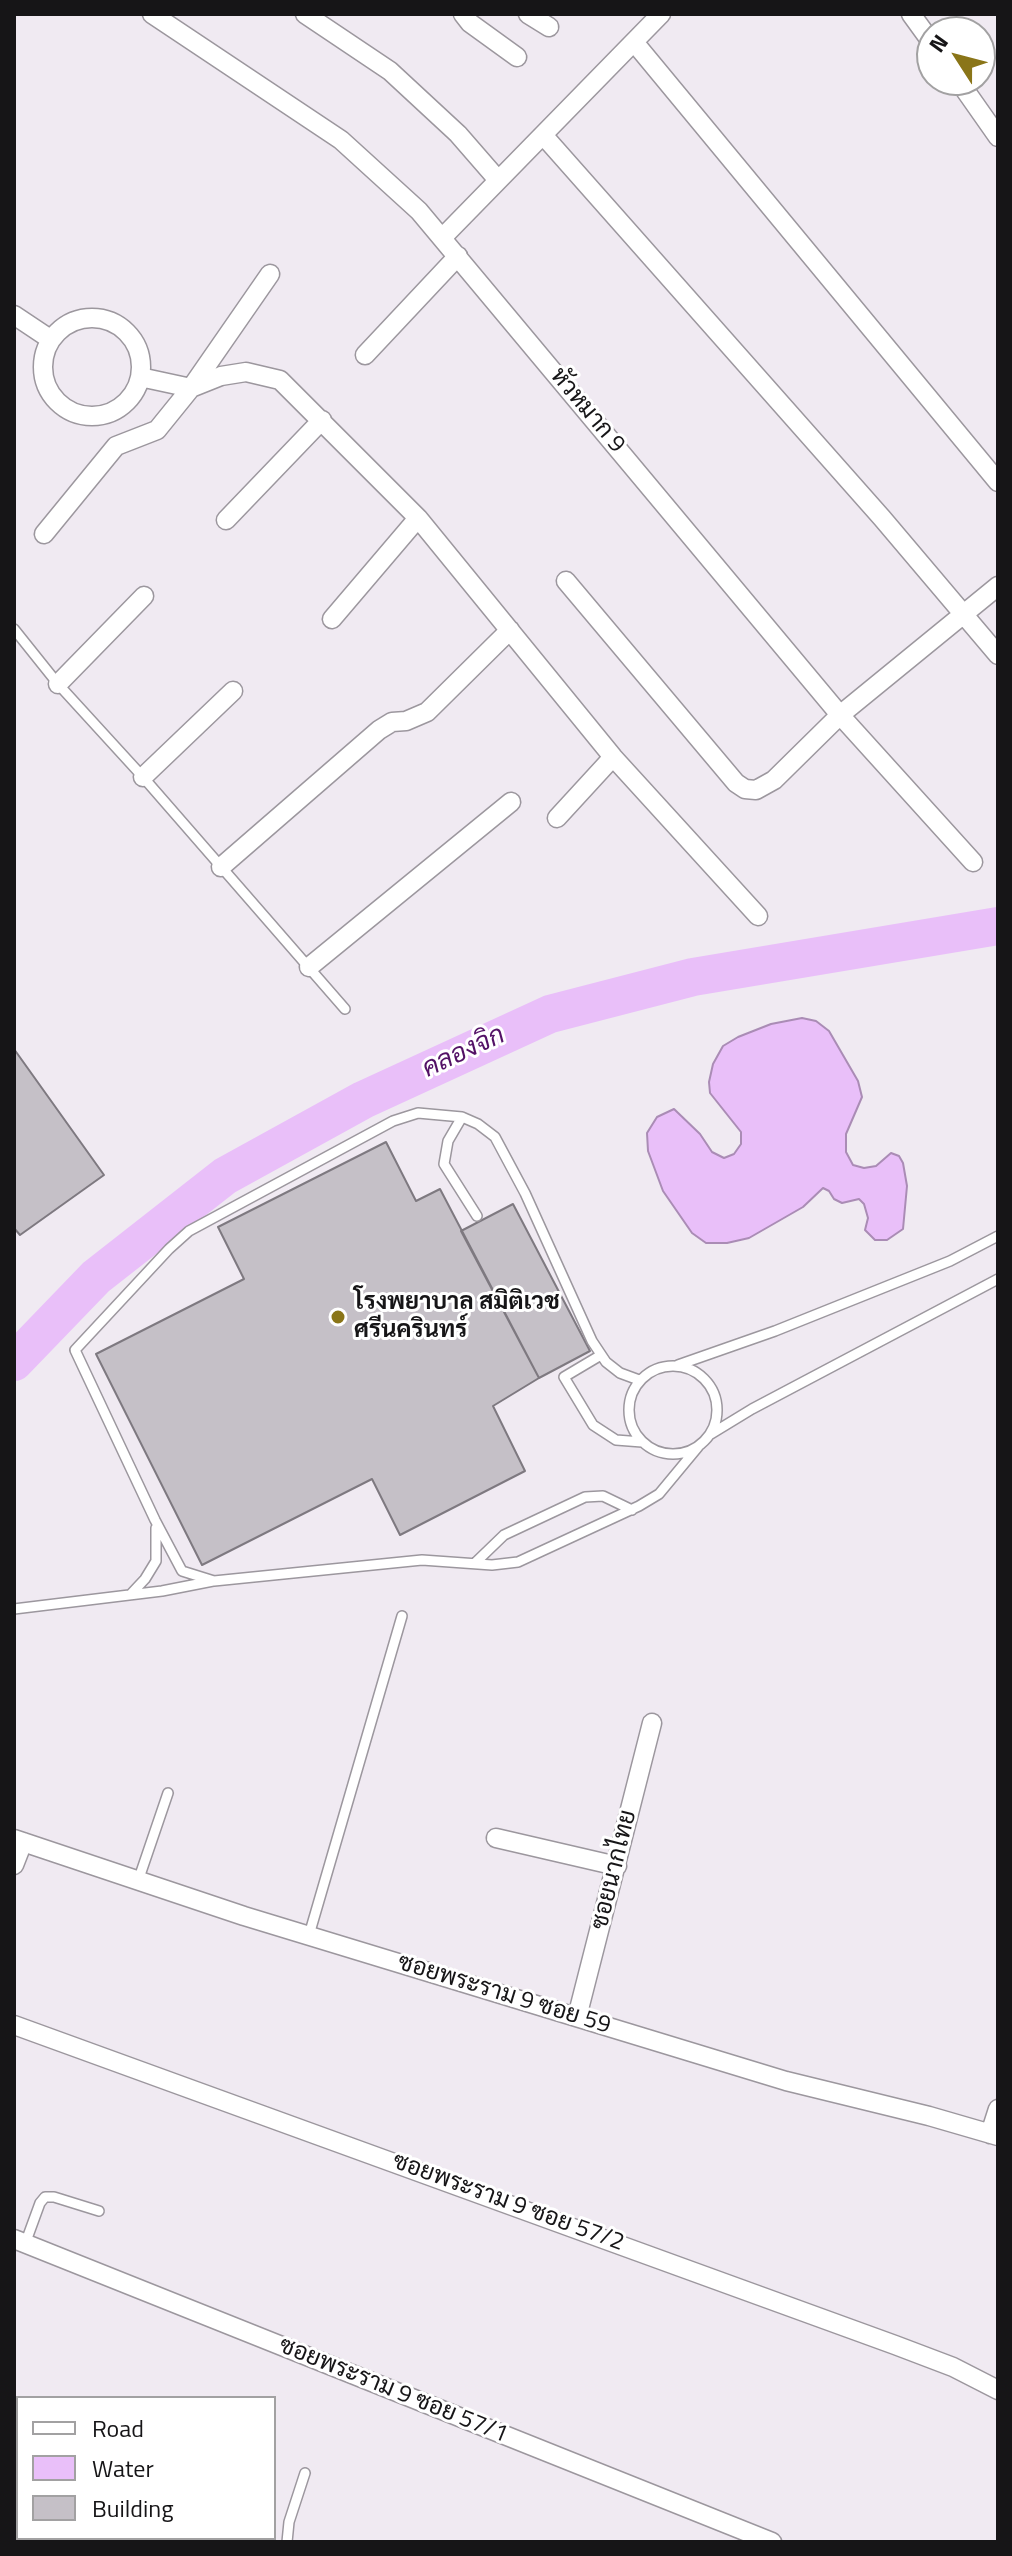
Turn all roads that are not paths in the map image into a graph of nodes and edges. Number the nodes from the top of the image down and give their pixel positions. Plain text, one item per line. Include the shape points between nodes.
1 (152, 14) edge
2 (305, 14) edge
3 (463, 14) edge
4 (528, 14) edge
5 (661, 14) edge
6 (549, 27) dead end
7 (634, 42) junction
8 (517, 57) dead end
9 (969, 96) edge
10 (543, 135) junction
11 (998, 137) edge
12 (498, 180) junction
13 (442, 238) junction
14 (458, 256) junction
15 (270, 274) dead end
16 (14, 315) edge
17 (50, 339) junction
18 (365, 355) dead end
19 (140, 377) junction
20 (191, 388) junction
21 (322, 420) junction
22 (998, 482) edge
23 (418, 518) junction
24 (226, 520) dead end
25 (44, 534) dead end
26 (566, 581) dead end
27 (998, 586) edge
28 (144, 596) dead end
29 (965, 615) junction
30 (332, 619) dead end
31 (14, 629) edge
32 (510, 630) junction
33 (998, 655) edge
34 (58, 684) junction
35 (233, 691) dead end
36 (840, 715) junction
37 (613, 757) junction
38 (143, 777) junction
39 (511, 802) dead end
40 (557, 818) dead end
41 (973, 862) dead end
42 (221, 867) junction
43 (758, 916) dead end
44 (309, 967) junction
45 (345, 1009) dead end
46 (462, 1117) junction
47 (477, 1216) dead end
48 (998, 1236) edge
49 (998, 1279) edge
50 (601, 1355) junction
51 (678, 1365) junction
52 (639, 1380) junction
53 (711, 1434) junction
54 (642, 1442) junction
55 (698, 1447) junction
56 (632, 1510) junction
57 (155, 1520) junction
58 (475, 1563) junction
59 (214, 1581) junction
60 (130, 1595) junction
61 (14, 1609) edge
62 (402, 1616) dead end
63 (652, 1723) dead end
64 (168, 1793) dead end
65 (496, 1838) dead end
66 (19, 1841) edge
67 (14, 1865) edge
68 (617, 1866) junction
69 (138, 1882) junction
70 (309, 1935) junction
71 (577, 2017) junction
72 (14, 2025) edge
73 (998, 2109) edge
74 (994, 2135) edge
75 (99, 2211) dead end
76 (20, 2241) edge
77 (998, 2390) edge
78 (305, 2473) dead end
79 (287, 2542) edge
80 (772, 2542) edge

1 - 13 street, หัวหมาก 9 via 341,140
2 - 12 street via 390,71
3 - 8 street
4 - 6 street
5 - 7 street
7 - 10 street
7 - 22 street
9 - 11 street
10 - 12 street
10 - 29 street
12 - 13 street
13 - 14 street, หัวหมาก 9
14 - 18 street
14 - 36 street, หัวหมาก 9
15 - 20 street
16 - 17 street
17 - 19 street via 77,319 110,320 135,342
17 - 19 street via 42,369 45,385 65,409 96,417 111,413 130,398
19 - 20 street
20 - 21 street via 246,372 280,380
20 - 25 street via 157,430 116,446
21 - 23 street
21 - 24 street
23 - 30 street
23 - 32 street
26 - 36 street via 745,789 756,790 774,780
27 - 29 street
28 - 34 street
29 - 33 street
29 - 36 street
31 - 34 lane
32 - 37 street
32 - 42 street via 427,712 379,730
34 - 38 lane
35 - 38 street
36 - 41 street, หัวหมาก 9
37 - 40 street
37 - 43 street
38 - 42 lane
39 - 44 street
42 - 44 lane
44 - 45 lane
46 - 47 lane via 448,1141 444,1164
46 - 50 lane via 495,1137
46 - 57 lane via 418,1113 393,1121 189,1231 75,1350
48 - 51 lane via 950,1261
49 - 53 lane
50 - 52 lane via 620,1373
50 - 54 lane via 564,1377 593,1425 616,1440
51 - 52 lane via 650,1371
51 - 53 lane via 705,1378 713,1390 718,1405
52 - 54 lane via 628,1405 633,1431
53 - 55 lane
54 - 55 lane via 669,1454
55 - 56 lane via 659,1494
56 - 58 lane via 518,1562
56 - 58 lane via 603,1496 585,1497 504,1535
57 - 59 lane via 182,1571
57 - 60 lane via 156,1561
58 - 59 lane via 422,1560
59 - 60 lane
60 - 61 lane
62 - 70 lane
63 - 68 street, ซอยนากไทย
64 - 69 lane
65 - 68 street
66 - 67 street
66 - 69 street, ซอยพระราม 9 ซอย 59
68 - 71 street, ซอยนากไทย
69 - 70 street, ซอยพระราม 9 ซอย 59
70 - 71 street, ซอยพระราม 9 ซอย 59
71 - 74 street, ซอยพระราม 9 ซอย 59 via 786,2081
72 - 77 street, ซอยพระราม 9 ซอย 57/2 via 737,2286 953,2367
73 - 74 street
75 - 76 lane via 45,2197
76 - 80 street, ซอยพระราม 9 ซอย 57/1
78 - 79 lane

